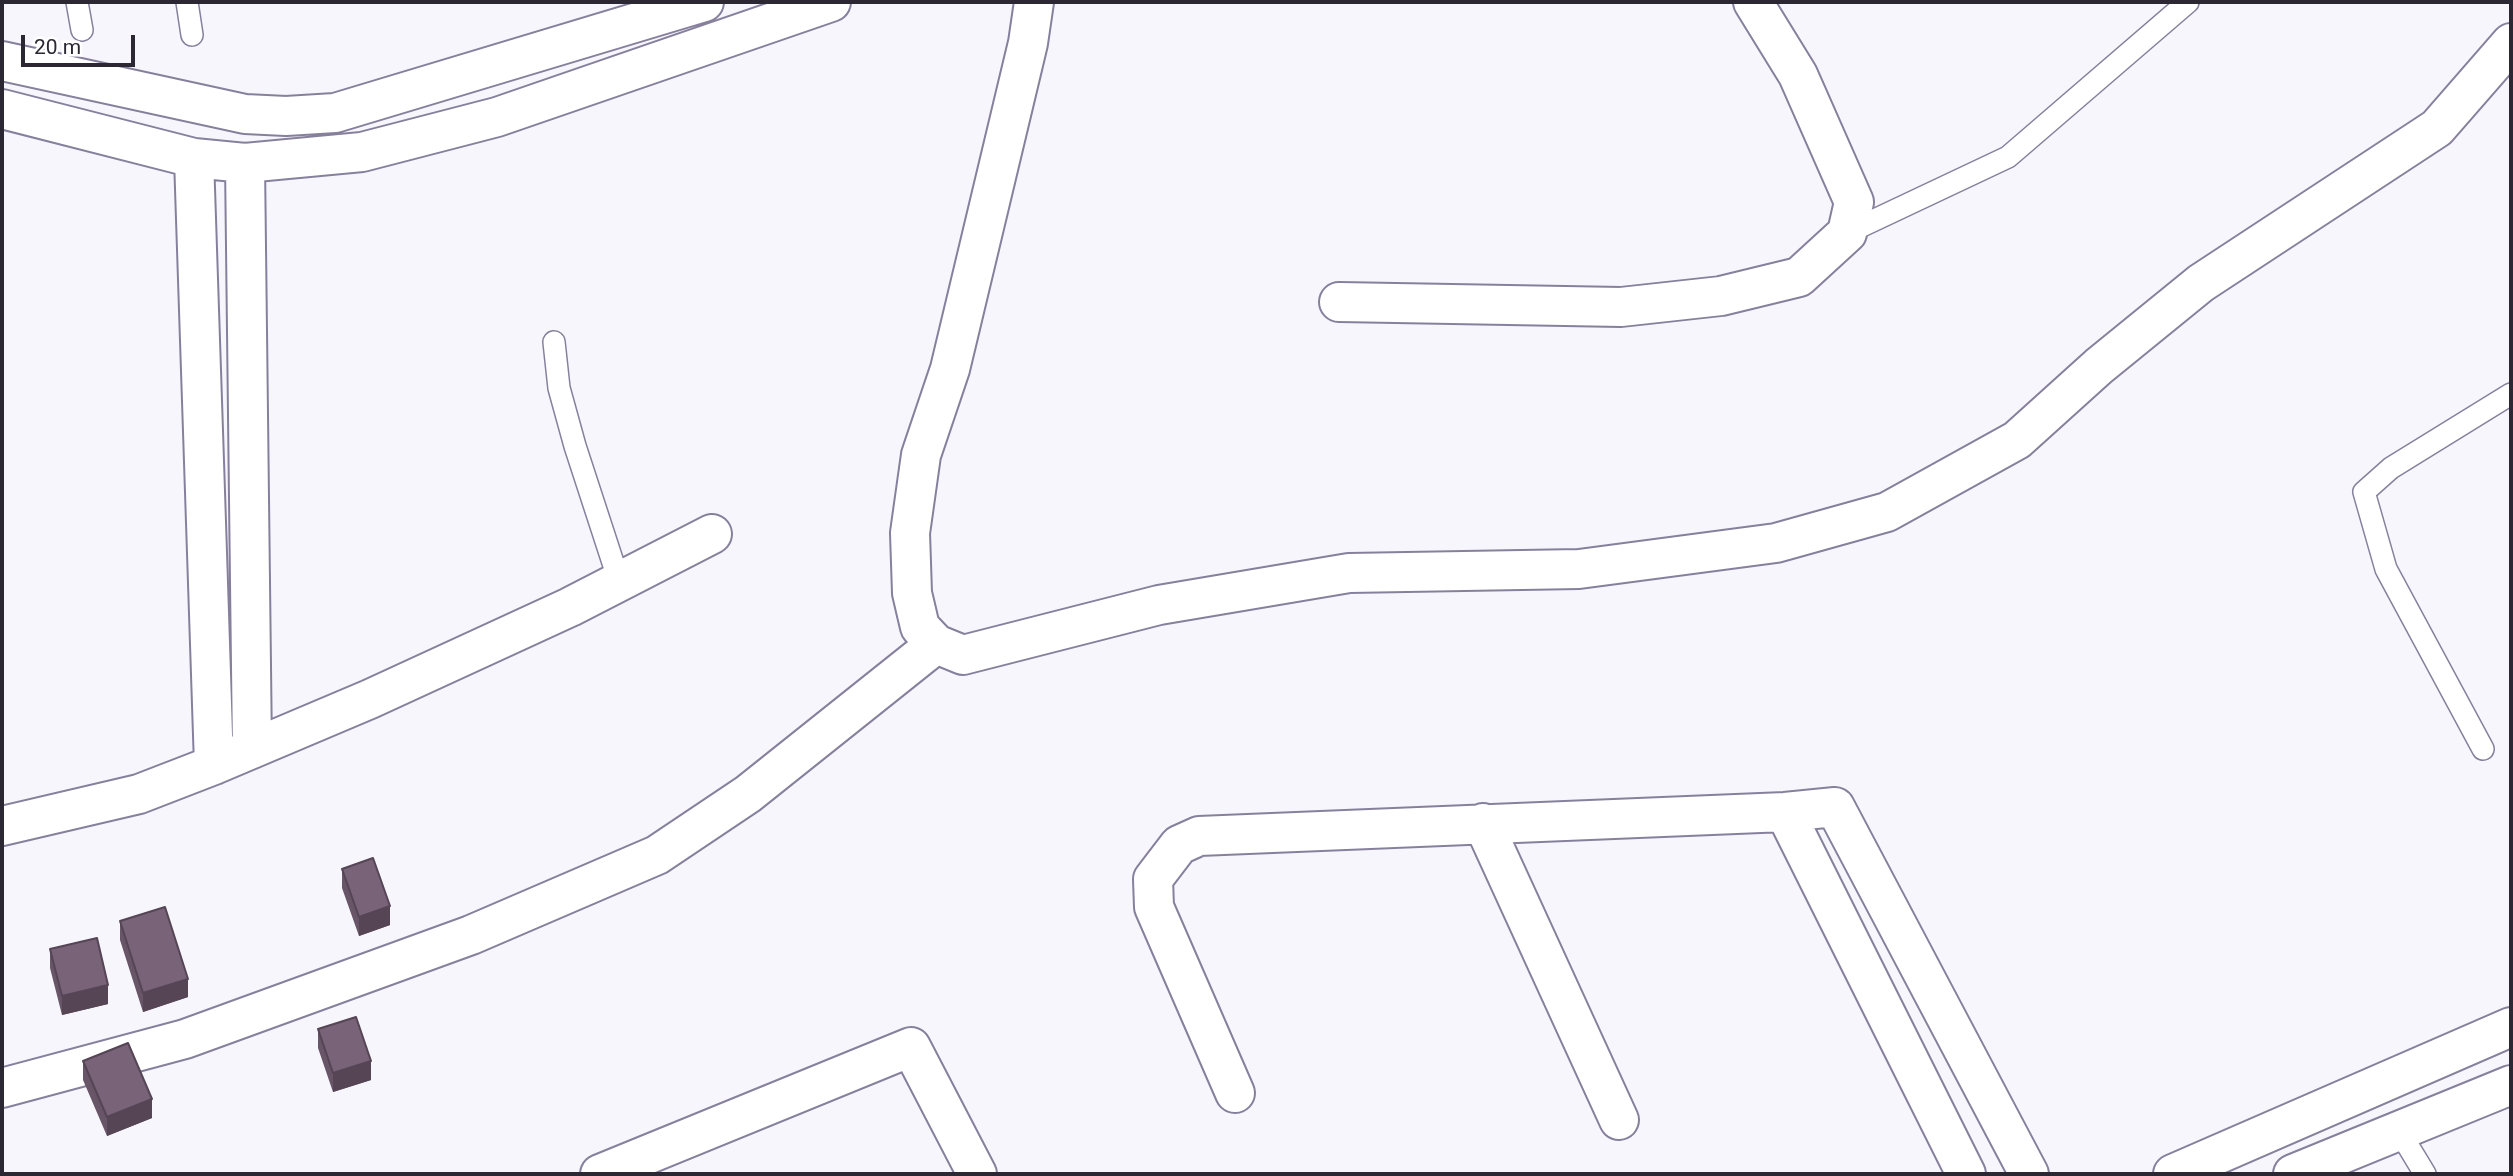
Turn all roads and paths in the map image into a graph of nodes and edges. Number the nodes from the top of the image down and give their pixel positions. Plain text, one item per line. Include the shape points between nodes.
1 (77, 2) edge
2 (187, 2) edge
3 (704, 2) edge
4 (831, 2) edge
5 (1034, 2) edge
6 (1753, 2) edge
7 (2188, 2) edge
8 (82, 30) dead end
9 (192, 35) dead end
10 (2511, 43) edge
11 (2, 61) edge
12 (2, 109) edge
13 (194, 158) junction
14 (245, 163) junction
15 (1847, 233) junction
16 (1339, 302) dead end
17 (555, 342) dead end
18 (2511, 394) edge
19 (712, 534) dead end
20 (620, 581) junction
21 (936, 644) junction
22 (252, 749) junction
23 (2483, 749) dead end
24 (214, 765) junction
25 (1785, 813) junction
26 (1483, 823) junction
27 (2, 826) edge
28 (2511, 1027) edge
29 (2511, 1085) edge
30 (2, 1088) edge
31 (1235, 1093) dead end
32 (1619, 1120) dead end
33 (2399, 1131) junction
34 (625, 1170) edge
35 (977, 1174) edge
36 (1966, 1174) edge
37 (2029, 1174) edge
38 (2174, 1174) edge
39 (2294, 1174) edge
40 (2425, 1174) edge

1 - 8 lane
2 - 9 lane
3 - 11 street via 323,114 245,114
4 - 14 street via 497,117 362,152
5 - 21 street via 950,369 921,454 910,533 912,593 920,627
6 - 15 street via 1798,75 1854,202
7 - 15 lane via 2008,157
10 - 21 street via 2437,128 2201,283 2017,440 1887,512 1776,543 1579,569 1349,573 1159,605 963,655
12 - 13 street
13 - 14 street
13 - 24 street
14 - 22 street
15 - 16 street via 1799,276 1721,296 1621,307
17 - 20 lane via 559,388
18 - 23 lane via 2391,468 2364,492 2386,569
19 - 20 street
20 - 22 street via 370,699
21 - 30 street via 748,794 657,855 471,935 186,1039
22 - 24 street
24 - 27 street via 139,794
25 - 26 street
25 - 36 street
25 - 37 street via 1835,807
26 - 31 street via 1199,836 1179,845 1153,879 1154,907
26 - 32 street
28 - 38 street
29 - 33 street
33 - 39 street
33 - 40 lane
34 - 35 street via 911,1047

